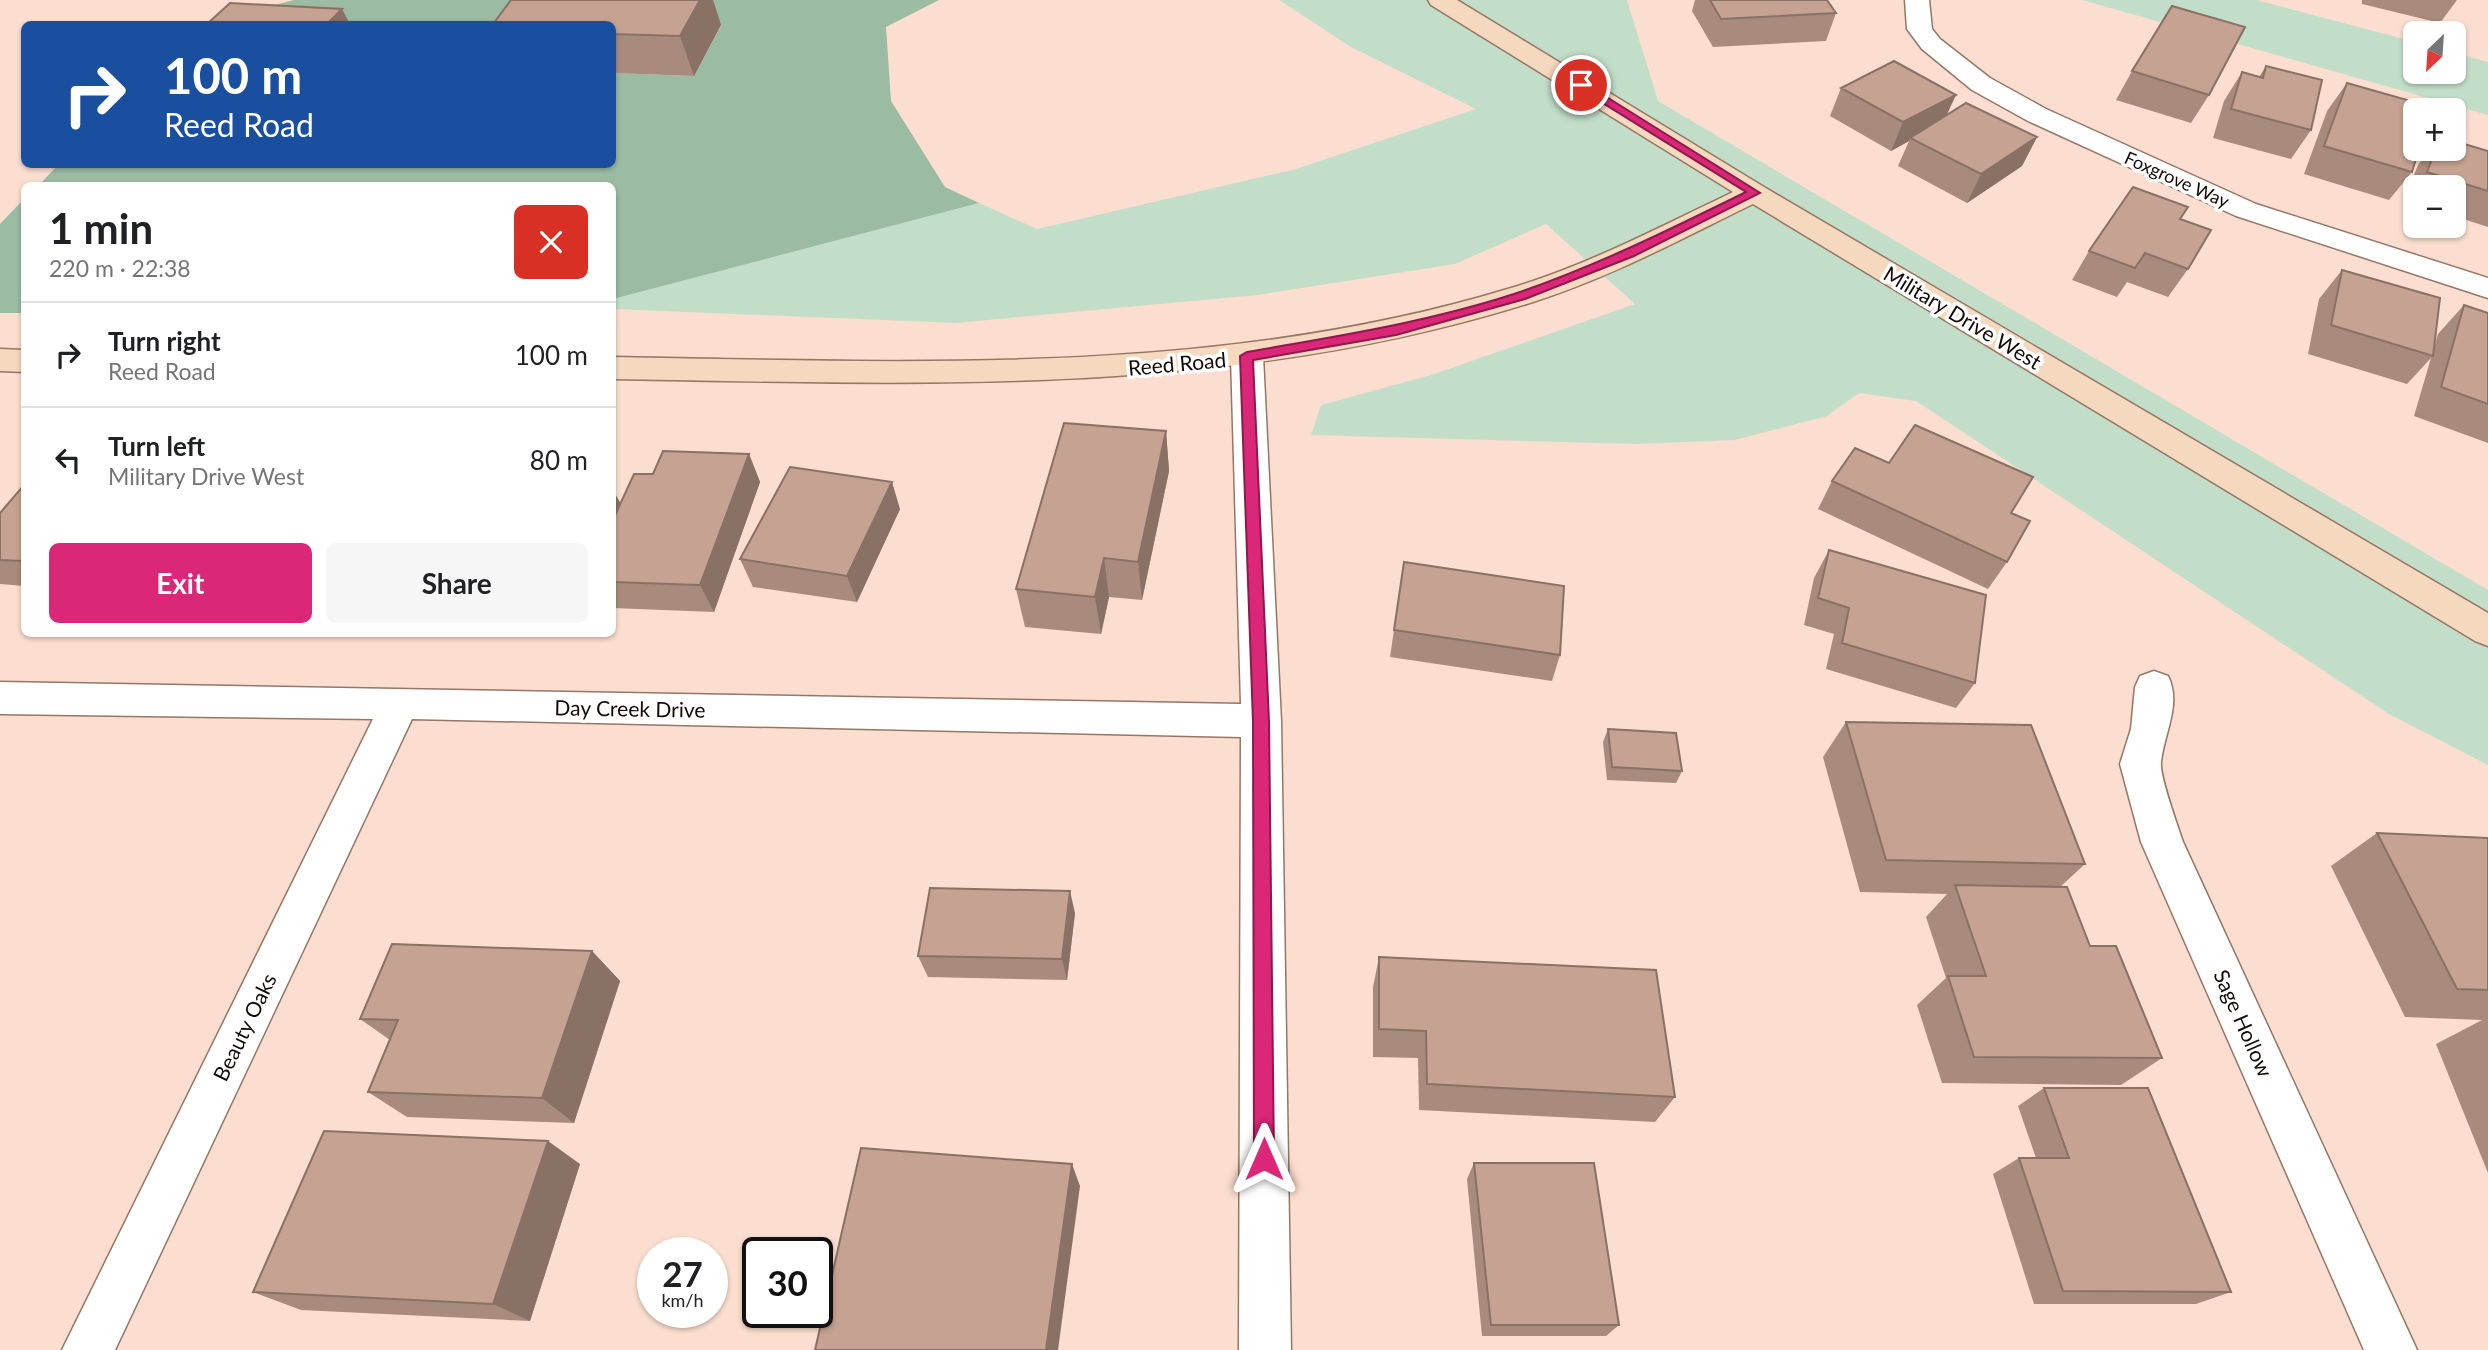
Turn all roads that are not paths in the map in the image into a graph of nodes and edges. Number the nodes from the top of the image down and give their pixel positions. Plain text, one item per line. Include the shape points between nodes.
1 (1440, 0) edge
2 (1917, 0) edge
3 (1754, 193) junction
4 (2488, 288) edge
5 (1247, 356) junction
6 (0, 360) edge
7 (21, 361) edge
8 (616, 368) edge
9 (2488, 631) edge
10 (2154, 687) dead end
11 (0, 698) edge
12 (401, 703) junction
13 (1261, 722) junction
14 (89, 1350) edge
15 (1265, 1350) edge
16 (2391, 1350) edge

1 - 3 street, Military Drive West
2 - 4 street, Foxgrove Way via 1920,29 1931,44 1980,84 2038,115 2246,210
3 - 5 street, Reed Road via 1630,254 1520,296 1396,331
3 - 9 street, Military Drive West
5 - 8 street, Reed Road via 1172,365 1019,372
5 - 13 street
6 - 7 street
10 - 16 street, Sage Hollow via 2151,729 2140,764 2162,842
11 - 12 street, Day Creek Drive
12 - 13 street, Day Creek Drive
12 - 14 street, Beauty Oaks
13 - 15 street

